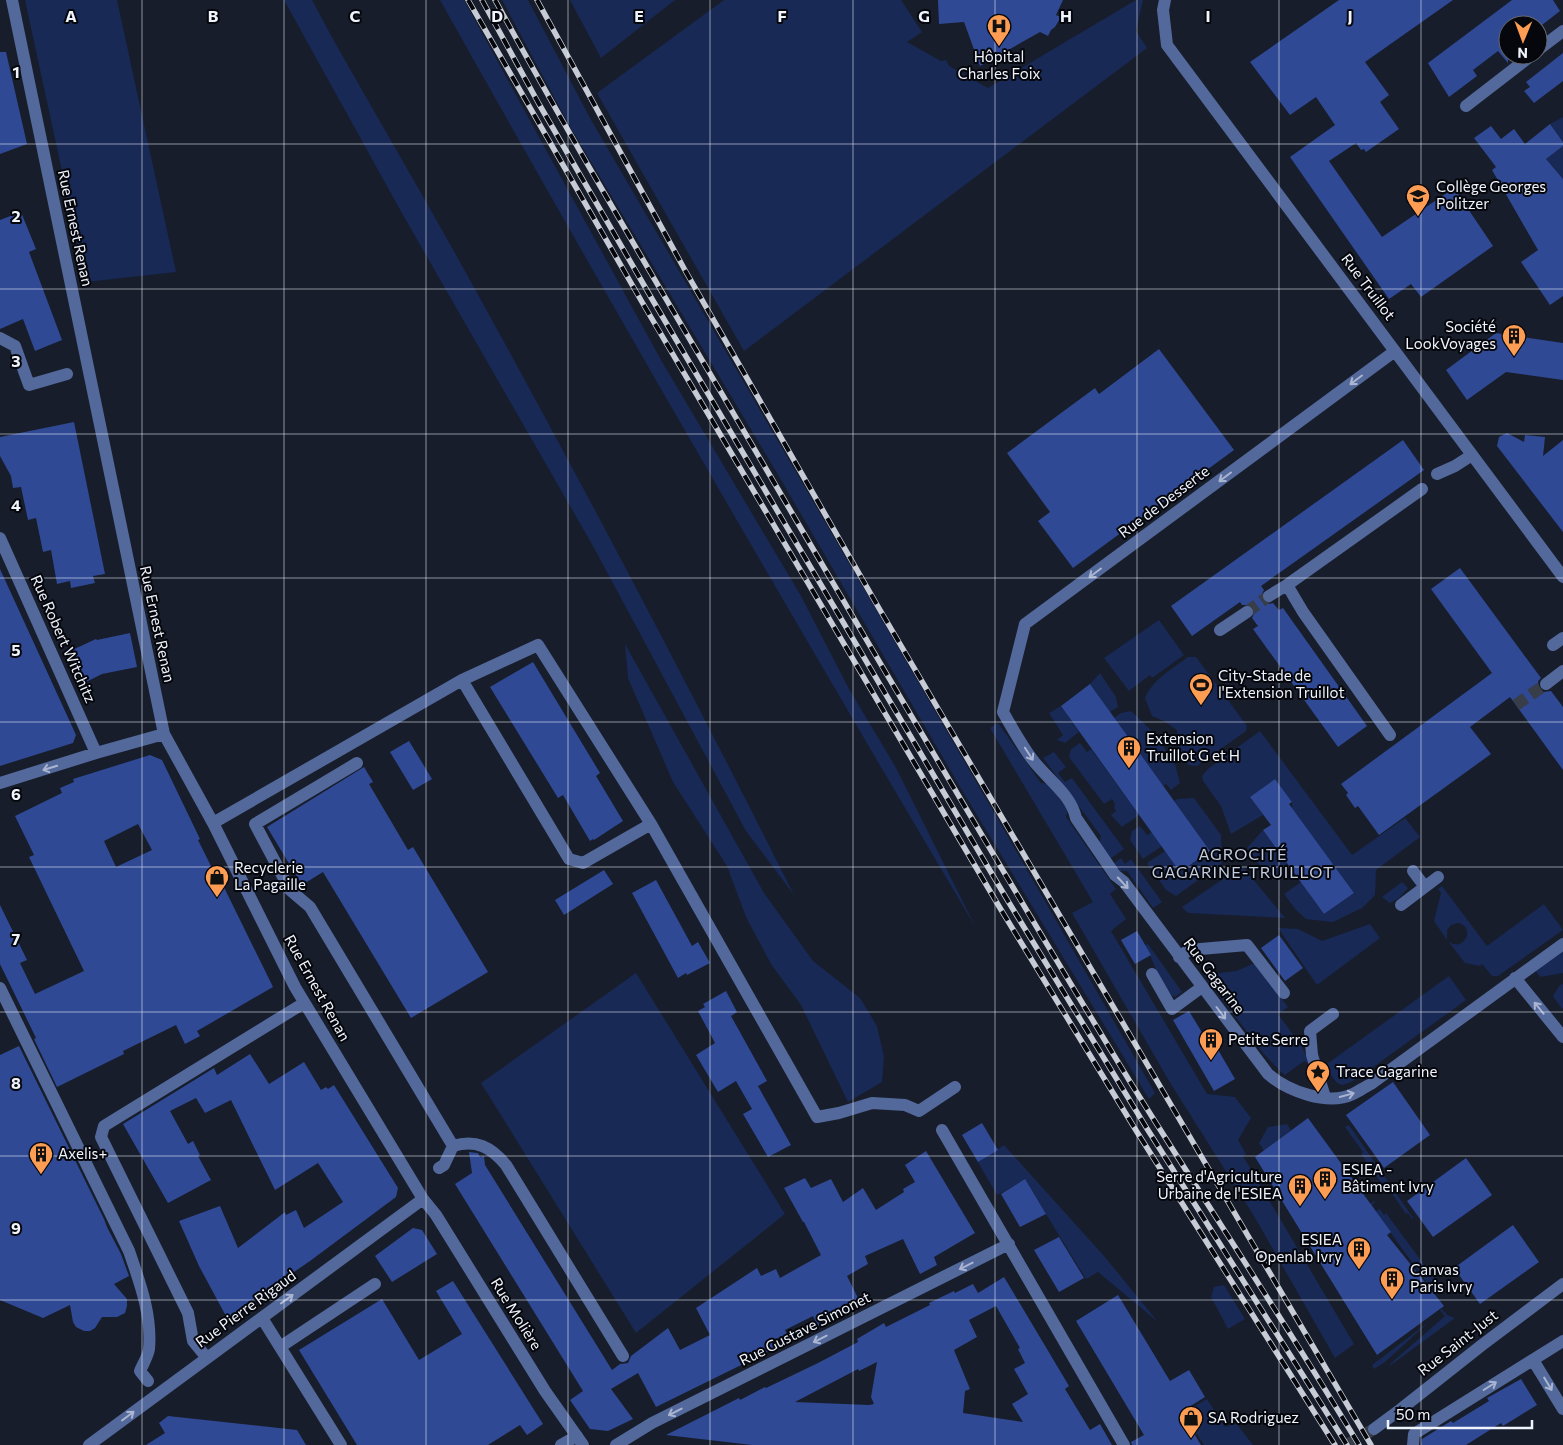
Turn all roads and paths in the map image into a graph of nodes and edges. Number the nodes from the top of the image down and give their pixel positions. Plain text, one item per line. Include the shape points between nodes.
1 (12, 0) edge
2 (1164, 5) edge
3 (1563, 31) edge
4 (1548, 42) edge
5 (1519, 65) edge
6 (1466, 106) dead end
7 (0, 338) edge
8 (1395, 351) junction
9 (67, 374) dead end
10 (1472, 455) junction
11 (1437, 474) dead end
12 (1422, 489) dead end
13 (0, 538) edge
14 (1563, 577) edge
15 (1287, 585) junction
16 (1268, 596) tunnel mouth
17 (1247, 612) tunnel mouth
18 (1220, 630) dead end
19 (1563, 671) edge
20 (462, 680) junction
21 (1546, 684) tunnel mouth
22 (1003, 712) joint
23 (164, 734) junction
24 (1390, 735) dead end
25 (96, 753) junction
26 (357, 763) dead end
27 (0, 783) edge
28 (213, 822) junction
29 (651, 824) junction
30 (1413, 871) dead end
31 (1438, 877) dead end
32 (1425, 887) junction
33 (1401, 905) dead end
34 (1563, 944) edge
35 (1179, 957) junction
36 (1152, 974) dead end
37 (1515, 978) junction
38 (1202, 987) junction
39 (0, 988) edge
40 (1284, 994) dead end
41 (304, 1003) junction
42 (1333, 1014) dead end
43 (1563, 1037) edge
44 (955, 1087) dead end
45 (1325, 1097) junction
46 (942, 1130) dead end
47 (453, 1146) junction
48 (439, 1168) dead end
49 (423, 1199) junction
50 (1009, 1244) junction
51 (375, 1284) dead end
52 (1563, 1284) edge
53 (262, 1318) junction
54 (1563, 1341) edge
55 (280, 1347) junction
56 (623, 1356) dead end
57 (207, 1358) junction
58 (1533, 1360) junction
59 (148, 1381) dead end
60 (1563, 1409) edge
61 (1374, 1429) tunnel mouth
62 (580, 1440) edge
63 (88, 1445) edge
64 (340, 1445) edge
65 (561, 1445) edge
66 (620, 1445) edge
67 (1124, 1445) edge
68 (1413, 1445) edge

1 - 23 street, Rue Ernest Renan
2 - 8 street, Rue Truillot via 1167,44
3 - 4 street
5 - 6 street
7 - 9 street via 15,346 29,385
8 - 10 street, Rue Truillot
8 -> 22 street, Rue de Desserte via 1025,624
10 - 11 street
10 - 14 street, Rue Truillot
12 - 15 street
13 - 25 street, Rue Robert Witchitz
15 - 16 street
15 - 24 street
17 - 18 street
19 - 21 street
20 - 28 street
20 - 29 street via 538,645
20 - 29 street via 569,859 583,864
22 -> 35 street, Rue Gagarine via 1031,758 1074,810 1094,846
23 - 25 street
23 - 28 street, Rue Ernest Renan
25 -> 27 street
26 - 47 street via 255,824 256,835 290,890 310,907
28 - 41 street, Rue Ernest Renan
29 - 44 street via 817,1117 872,1103 904,1105 919,1111
30 - 32 street
31 - 32 street
32 - 33 street
34 - 37 street, Rue Gagarine
35 - 38 street, Rue Gagarine
35 - 40 street via 1189,950 1247,945
36 - 38 street via 1172,1009
43 -> 37 street
45 -> 37 street, Rue Gagarine via 1353,1094 1371,1084
38 -> 45 street, Rue Gagarine via 1268,1074 1291,1089
39 - 59 street via 129,1251 148,1314 149,1351 140,1371
41 - 49 street, Rue Ernest Renan
41 - 57 street via 104,1126 101,1138 188,1313 194,1341
42 - 45 street via 1310,1031 1312,1055
46 - 50 street
47 - 48 street
47 - 56 street via 464,1142 479,1145 497,1154 506,1165
53 -> 49 street, Rue Pierre Rigaud
49 - 62 street, Rue Molière via 545,1391
50 -> 66 street, Rue Gustave Simonet via 652,1423
50 - 67 street
51 - 55 street
52 - 61 street, Rue Saint-Just
53 - 55 street
53 - 57 street, Rue Pierre Rigaud
54 - 58 street
55 - 64 street
63 -> 57 street, Rue Pierre Rigaud
58 -> 60 street
68 -> 58 street via 1414,1434
62 - 65 street

